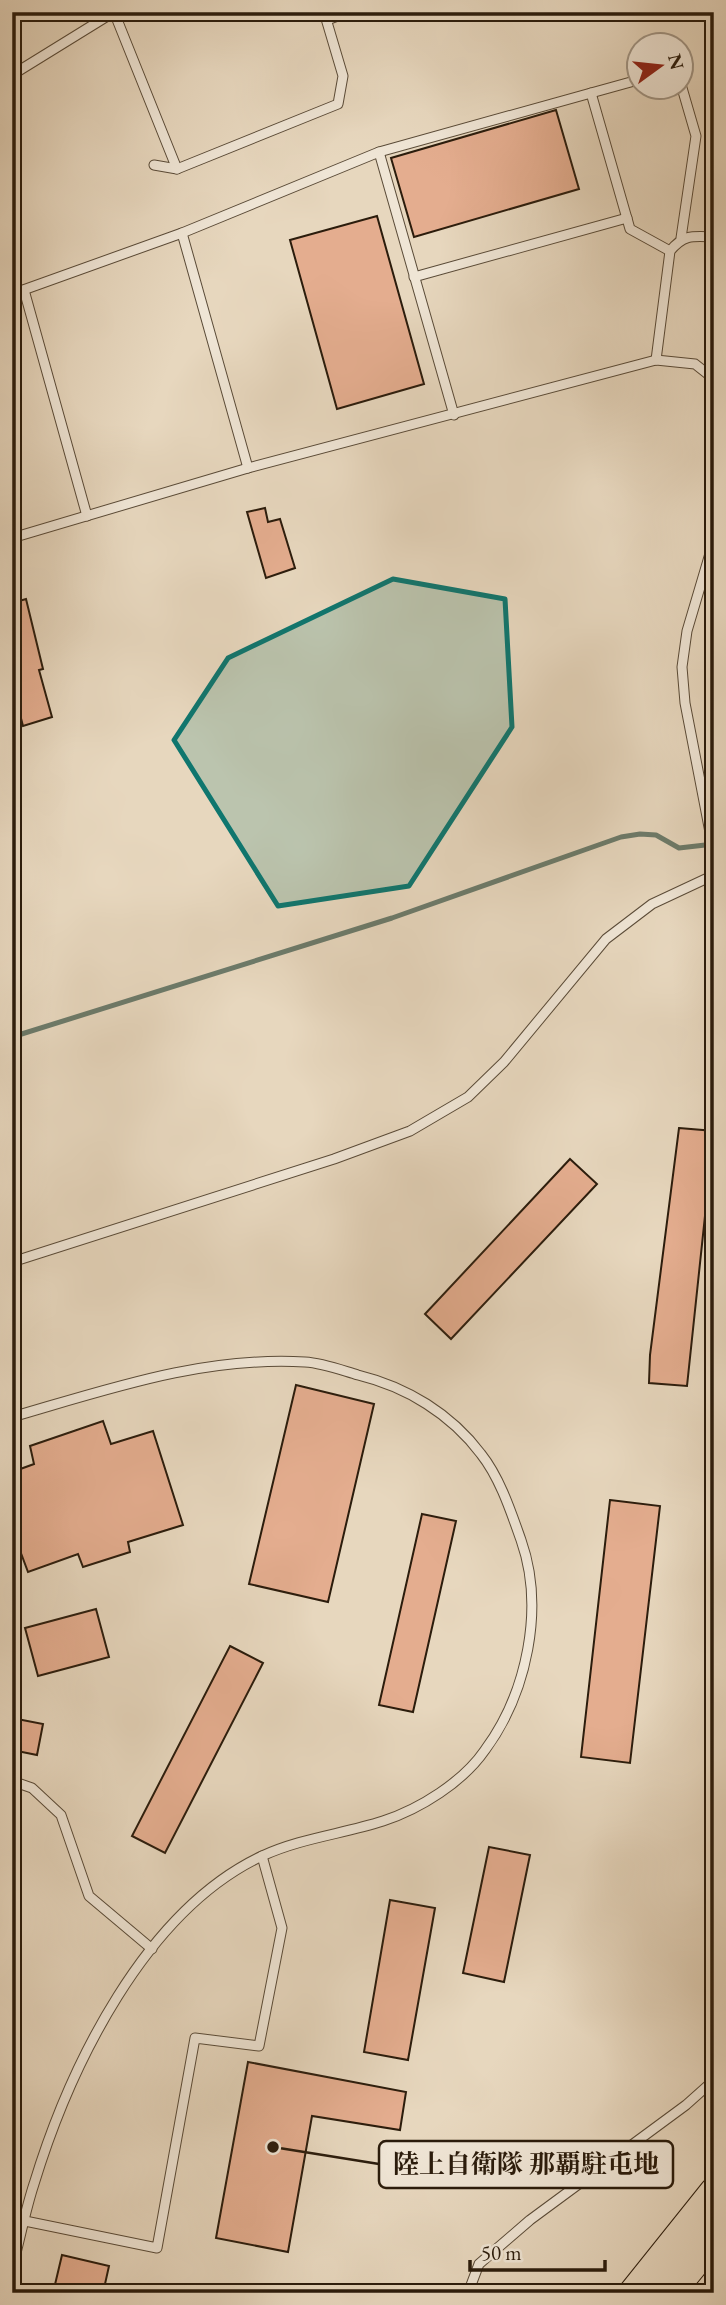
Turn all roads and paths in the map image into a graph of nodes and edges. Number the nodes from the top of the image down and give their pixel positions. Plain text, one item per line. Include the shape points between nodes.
1 (114, 12) edge
2 (348, 12) edge
3 (326, 16) edge
4 (12, 75) edge
5 (624, 84) edge
6 (591, 93) junction
7 (687, 102) edge
8 (379, 152) junction
9 (154, 165) dead end
10 (177, 169) junction
11 (627, 218) junction
12 (182, 233) junction
13 (714, 237) edge
14 (681, 238) junction
15 (670, 251) junction
16 (414, 277) junction
17 (24, 290) junction
18 (12, 294) edge
19 (656, 360) junction
20 (714, 379) edge
21 (454, 415) junction
22 (248, 468) junction
23 (87, 516) junction
24 (12, 538) edge
25 (714, 540) edge
26 (714, 853) edge
27 (714, 875) edge
28 (12, 1262) edge
29 (12, 1417) edge
30 (12, 1782) edge
31 (262, 1856) junction
32 (152, 1949) junction
33 (714, 2080) edge
34 (714, 2193) edge
35 (25, 2221) junction
36 (714, 2238) edge
37 (12, 2268) edge
38 (468, 2293) edge
39 (634, 2293) edge
40 (669, 2293) edge

1 - 4 lane
1 - 10 lane
2 - 3 lane
3 - 10 lane via 343,76 338,104
5 - 6 lane
6 - 8 lane
6 - 11 lane
7 - 14 lane via 696,136
8 - 12 lane
8 - 16 lane
9 - 10 lane
11 - 15 lane via 629,229
11 - 16 lane
12 - 17 lane
12 - 22 lane
13 - 14 lane via 696,234
14 - 15 lane
15 - 19 lane
16 - 21 lane
17 - 18 lane
17 - 23 lane
19 - 20 lane via 695,364
19 - 21 lane
21 - 22 lane
22 - 23 lane
23 - 24 lane
25 - 26 lane via 687,631 682,667
27 - 28 lane via 652,904 606,939 504,1062 467,1097 410,1131
29 - 31 lane via 160,1374 226,1362 309,1362 383,1381 439,1409 482,1455 509,1506 524,1548 529,1591 530,1631 523,1675 509,1711 484,1753 444,1790 386,1821
30 - 32 lane via 32,1788 61,1815 89,1896
31 - 32 lane via 207,1889
31 - 35 lane via 282,1928 259,2046 195,2038 157,2248
32 - 35 lane via 83,2058 34,2184
33 - 38 lane via 489,2255 479,2264
34 - 39 highway
35 - 37 lane
36 - 40 highway

